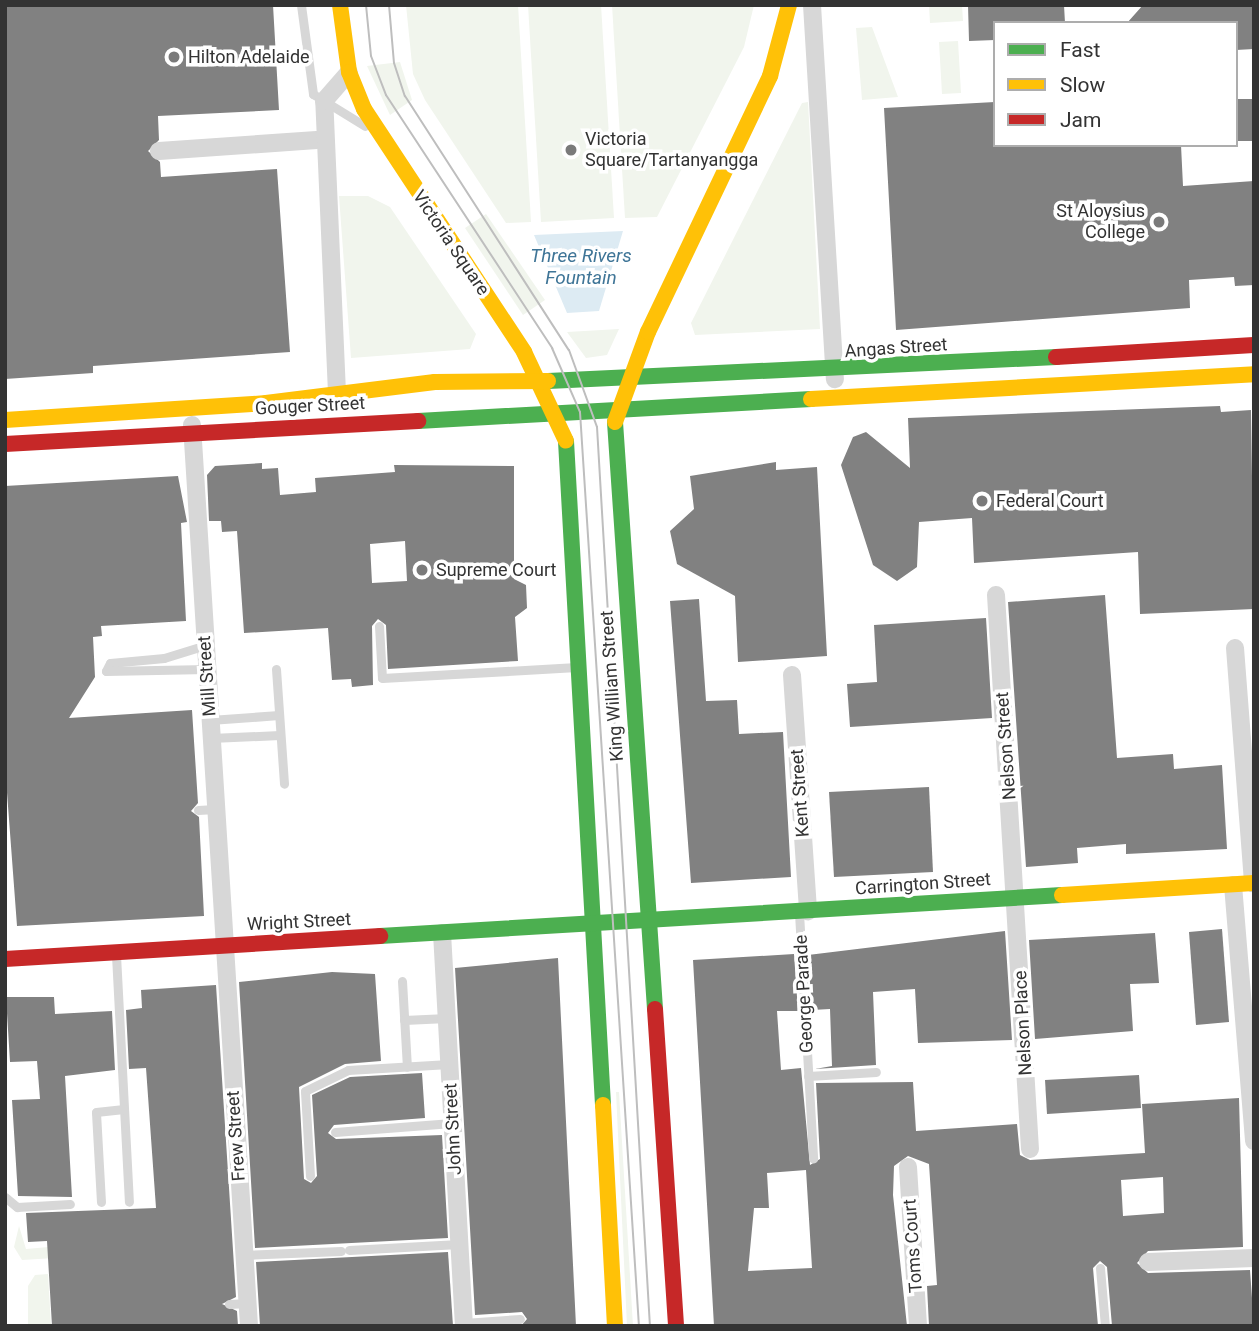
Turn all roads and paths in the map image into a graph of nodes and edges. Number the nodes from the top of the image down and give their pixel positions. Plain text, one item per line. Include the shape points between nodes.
1 (301, 5) edge
2 (340, 5) edge
3 (789, 5) edge
4 (812, 5) edge
5 (349, 72) junction
6 (324, 106) junction
7 (376, 132) junction
8 (317, 141) dead end
9 (159, 151) dead end
10 (1254, 345) edge
11 (835, 372) junction
12 (1254, 374) edge
13 (628, 380) junction
14 (540, 381) junction
15 (337, 393) junction
16 (836, 401) junction
17 (190, 407) junction
18 (617, 411) junction
19 (556, 413) junction
20 (5, 420) edge
21 (403, 421) junction
22 (192, 430) junction
23 (5, 444) edge
24 (996, 594) dead end
25 (379, 626) dead end
26 (206, 645) junction
27 (1235, 648) dead end
28 (580, 667) junction
29 (207, 669) junction
30 (276, 669) dead end
31 (792, 675) dead end
32 (279, 716) junction
33 (210, 720) junction
34 (280, 735) junction
35 (211, 738) junction
36 (1247, 740) edge
37 (284, 784) dead end
38 (1253, 883) edge
39 (1233, 884) junction
40 (1017, 898) junction
41 (804, 911) junction
42 (647, 921) junction
43 (595, 924) junction
44 (442, 933) junction
45 (224, 946) junction
46 (116, 953) junction
47 (5, 960) edge
48 (402, 981) dead end
49 (447, 1018) junction
50 (404, 1020) junction
51 (449, 1064) junction
52 (407, 1067) junction
53 (876, 1072) dead end
54 (808, 1076) junction
55 (124, 1110) junction
56 (452, 1123) junction
57 (335, 1132) dead end
58 (1254, 1142) edge
59 (1030, 1149) dead end
60 (813, 1159) dead end
61 (908, 1167) dead end
62 (310, 1176) dead end
63 (8, 1200) edge
64 (101, 1202) dead end
65 (129, 1202) dead end
66 (70, 1204) dead end
67 (459, 1244) junction
68 (244, 1255) junction
69 (1254, 1258) edge
70 (1148, 1262) dead end
71 (1100, 1268) dead end
72 (247, 1303) junction
73 (229, 1304) dead end
74 (520, 1320) dead end
75 (464, 1324) edge
76 (249, 1326) edge
77 (615, 1326) edge
78 (676, 1326) edge
79 (918, 1326) edge
80 (1105, 1326) edge

1 - 6 lane via 311,85
2 - 5 street, Victoria Square
3 - 13 street, King William Street via 770,76
4 - 11 street
5 - 6 street via 326,94
5 - 7 street, Victoria Square
6 - 7 lane
6 - 15 street
7 - 14 street, Victoria Square
8 - 9 street
10 - 11 street, Angas Street
11 - 13 street, Angas Street
11 - 16 street
12 - 16 street
13 - 14 street, Angas Street
13 - 18 street, King William Street
14 - 15 street, Gouger Street via 446,381
14 - 19 street, Victoria Square
15 - 17 street, Gouger Street
15 - 21 street via 374,415
16 - 18 street
17 - 20 street, Gouger Street
17 - 22 street, Mill Street
18 - 19 street, Gouger Street
18 - 42 street, King William Street
19 - 21 street, Gouger Street
19 - 28 street, King William Street via 566,441
21 - 22 street, Gouger Street
22 - 23 street, Gouger Street
22 - 26 street, Mill Street
24 - 40 street, Nelson Street
25 - 28 lane via 382,678
26 - 29 street, Mill Street
26 - 29 lane via 164,658 110,663 106,671
27 - 36 street
28 - 43 street, King William Street
29 - 33 street, Mill Street
30 - 32 lane
31 - 41 street, Kent Street
32 - 33 lane
32 - 34 lane
33 - 35 street, Mill Street
34 - 35 lane
34 - 37 lane
35 - 45 street, Mill Street via 207,810
36 - 38 street
38 - 39 street, Carrington Street
39 - 40 street, Carrington Street
39 - 58 street
40 - 41 street, Carrington Street
40 - 59 street, Nelson Place
41 - 42 street, Carrington Street
41 - 54 lane, George Parade
42 - 43 street, Carrington Street
42 - 78 street, King William Street
43 - 44 street, Wright Street
43 - 77 street, King William Street
44 - 45 street, Wright Street
44 - 49 street, John Street
45 - 46 street, Wright Street
45 - 68 street, Frew Street
46 - 47 street, Wright Street
46 - 55 lane
48 - 50 lane
49 - 50 lane
49 - 51 street, John Street
50 - 52 lane
51 - 52 lane
51 - 56 street, John Street
52 - 62 lane via 348,1070 305,1091
53 - 54 lane, George Parade
54 - 60 lane, George Parade
55 - 64 lane via 96,1112
55 - 65 lane
56 - 57 lane
56 - 67 street, John Street
61 - 79 street, Toms Court
63 - 66 lane
67 - 68 lane
67 - 75 street, John Street
68 - 72 street, Frew Street
69 - 70 street
71 - 80 lane
72 - 73 lane
72 - 76 street, Frew Street
74 - 75 lane

